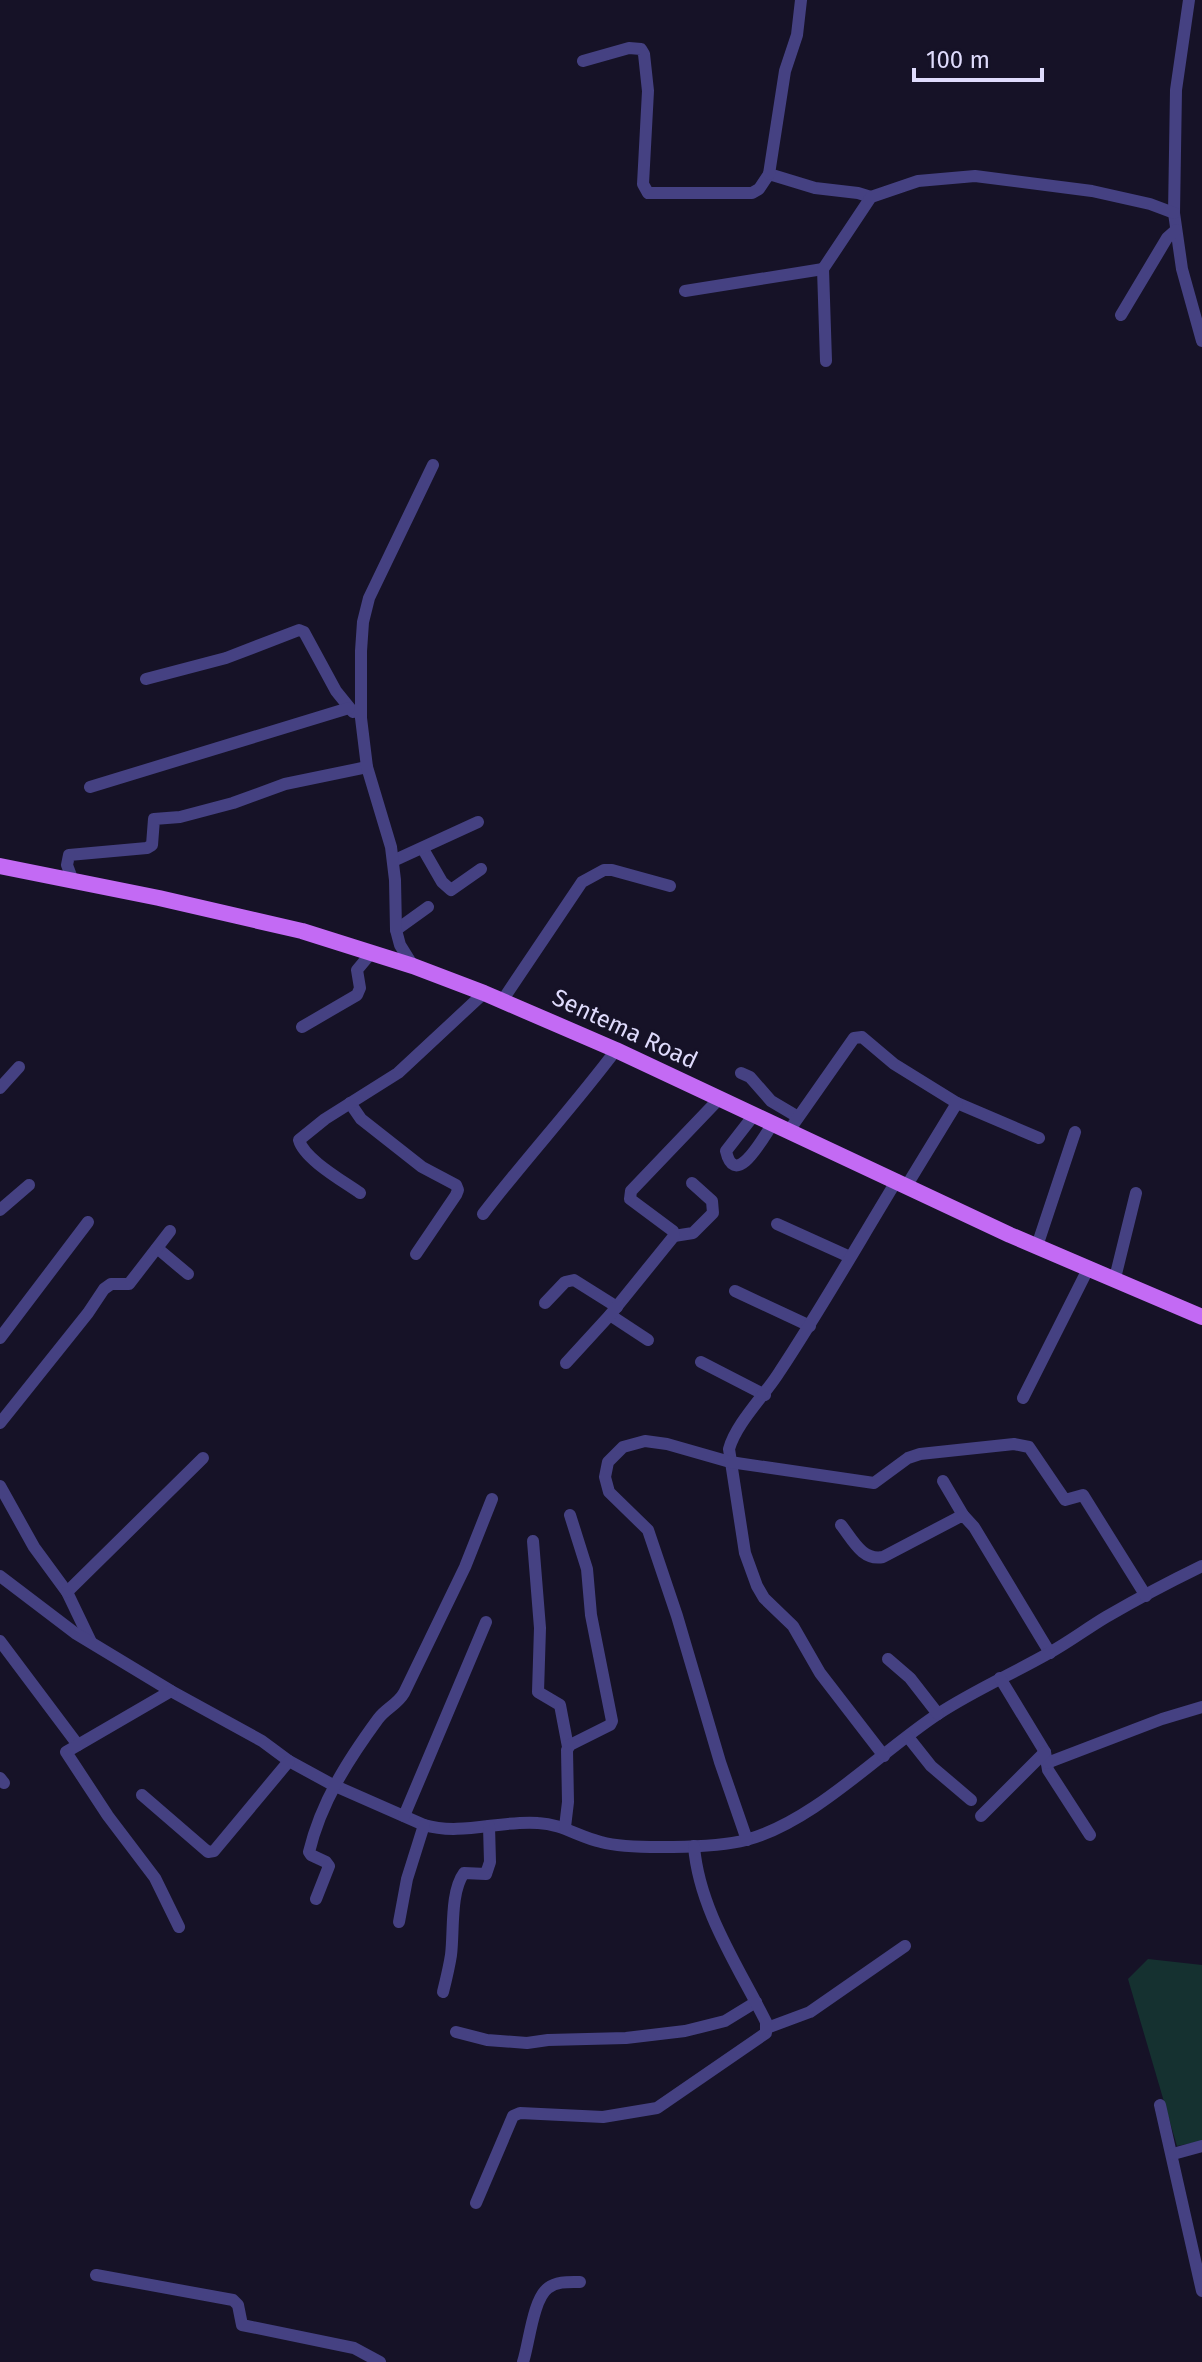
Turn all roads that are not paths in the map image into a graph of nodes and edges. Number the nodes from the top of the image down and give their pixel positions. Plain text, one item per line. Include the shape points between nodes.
1 (801, 0) edge
2 (1189, 0) edge
3 (583, 61) dead end
4 (769, 174) junction
5 (871, 197) junction
6 (1174, 213) junction
7 (1176, 230) junction
8 (823, 269) junction
9 (685, 291) dead end
10 (1121, 315) dead end
11 (1202, 341) edge
12 (826, 361) dead end
13 (433, 465) dead end
14 (146, 679) dead end
15 (349, 708) junction
16 (361, 718) junction
17 (367, 767) junction
18 (90, 787) dead end
19 (478, 822) dead end
20 (423, 849) junction
21 (393, 861) junction
22 (0, 866) edge
23 (481, 869) dead end
24 (73, 881) junction
25 (670, 886) dead end
26 (428, 907) dead end
27 (396, 930) junction
28 (372, 952) junction
29 (413, 966) junction
30 (484, 993) junction
31 (502, 1001) junction
32 (302, 1027) dead end
33 (616, 1050) junction
34 (19, 1067) dead end
35 (741, 1073) dead end
36 (0, 1088) edge
37 (719, 1099) junction
38 (350, 1103) junction
39 (957, 1103) junction
40 (754, 1115) junction
41 (798, 1117) junction
42 (772, 1125) junction
43 (788, 1132) junction
44 (1075, 1132) dead end
45 (1039, 1138) dead end
46 (692, 1183) dead end
47 (902, 1183) junction
48 (29, 1185) dead end
49 (360, 1193) dead end
50 (1136, 1193) dead end
51 (0, 1210) edge
52 (483, 1214) dead end
53 (88, 1222) dead end
54 (777, 1224) dead end
55 (170, 1231) dead end
56 (674, 1236) junction
57 (1037, 1246) junction
58 (157, 1248) junction
59 (416, 1254) dead end
60 (850, 1257) junction
61 (1089, 1267) junction
62 (188, 1274) dead end
63 (1115, 1278) junction
64 (735, 1291) dead end
65 (545, 1303) dead end
66 (614, 1311) junction
67 (1202, 1317) edge
68 (810, 1326) junction
69 (0, 1338) edge
70 (648, 1340) dead end
71 (701, 1362) dead end
72 (566, 1363) dead end
73 (765, 1395) junction
74 (1023, 1398) dead end
75 (0, 1423) edge
76 (203, 1458) dead end
77 (730, 1462) junction
78 (943, 1481) dead end
79 (0, 1486) edge
80 (492, 1499) dead end
81 (570, 1515) dead end
82 (963, 1515) junction
83 (841, 1525) dead end
84 (533, 1541) dead end
85 (1202, 1566) edge
86 (0, 1576) edge
87 (67, 1592) junction
88 (1146, 1596) junction
89 (486, 1622) dead end
90 (0, 1641) edge
91 (91, 1642) junction
92 (1050, 1653) junction
93 (888, 1659) dead end
94 (1000, 1678) junction
95 (171, 1691) junction
96 (1202, 1707) edge
97 (938, 1714) junction
98 (908, 1737) junction
99 (78, 1745) junction
100 (568, 1747) junction
101 (884, 1756) junction
102 (1046, 1758) junction
103 (289, 1761) junction
104 (333, 1785) junction
105 (142, 1795) dead end
106 (971, 1800) dead end
107 (404, 1816) junction
108 (981, 1816) dead end
109 (424, 1825) junction
110 (489, 1826) junction
111 (565, 1827) junction
112 (1090, 1835) dead end
113 (747, 1840) junction
114 (694, 1846) junction
115 (316, 1899) dead end
116 (399, 1922) dead end
117 (179, 1927) dead end
118 (905, 1946) dead end
119 (443, 1992) dead end
120 (756, 2002) junction
121 (767, 2028) junction
122 (456, 2032) dead end
123 (1160, 2105) dead end
124 (1202, 2146) edge
125 (1173, 2154) junction
126 (476, 2203) dead end
127 (96, 2275) dead end
128 (580, 2282) dead end
129 (1202, 2291) edge
130 (380, 2362) edge
131 (523, 2362) edge

1 - 4 street
2 - 6 street via 1176,90
3 - 4 street via 629,48 644,54 648,91 643,184 648,193 752,193
4 - 5 street
5 - 6 street via 918,181 975,176 1092,191
5 - 8 street
6 - 7 street
7 - 10 street
7 - 11 street
8 - 9 street
8 - 12 street
13 - 16 street via 369,598 362,637
14 - 15 street via 226,658 299,630
15 - 16 street
15 - 18 street
16 - 17 street
17 - 21 street
17 - 24 street via 285,784 180,817 156,818 147,848 69,855
19 - 20 street
20 - 21 street
20 - 23 street via 451,890
21 - 27 street
22 - 24 main road, Sentema Road
24 - 28 main road, Sentema Road via 214,910
25 - 31 street via 612,870 582,882
26 - 27 street
27 - 29 street
28 - 29 main road, Sentema Road
28 - 32 street via 357,970 357,995
29 - 30 main road, Sentema Road
30 - 31 main road, Sentema Road
30 - 38 street via 398,1073
31 - 33 main road, Sentema Road
33 - 37 main road, Sentema Road
33 - 52 street
34 - 36 street
35 - 41 street
37 - 40 main road, Sentema Road
37 - 56 street via 631,1191 630,1199
38 - 49 street via 299,1140 308,1155
38 - 59 street via 361,1119 422,1167 456,1185 456,1195
39 - 41 street via 862,1037 854,1038
39 - 45 street
39 - 47 street
40 - 42 main road, Sentema Road
40 - 42 street via 726,1151 736,1165 750,1158
41 - 43 street
42 - 43 main road, Sentema Road
43 - 47 main road, Sentema Road
44 - 57 street
46 - 56 street via 712,1201 713,1213 693,1233
47 - 57 main road, Sentema Road
47 - 60 street
48 - 51 street
50 - 63 street
53 - 69 street
54 - 60 street
55 - 58 street
56 - 66 street
57 - 61 main road, Sentema Road
58 - 62 street
58 - 75 street via 129,1284 104,1289
60 - 68 street
61 - 63 main road, Sentema Road
61 - 74 street
63 - 67 main road, Sentema Road
64 - 68 street
65 - 66 street via 565,1282 574,1280
66 - 70 street
66 - 72 street
68 - 73 street
71 - 73 street
73 - 77 street via 733,1439
76 - 87 street
77 - 88 street via 874,1483 920,1454 1029,1447 1065,1500 1083,1495
77 - 101 street via 745,1553 757,1586 793,1626 820,1673
77 - 113 street via 667,1444 634,1443 608,1462 605,1477 616,1501 648,1530
78 - 82 street
79 - 87 street
80 - 104 street via 404,1693 382,1714
81 - 100 street via 587,1569 612,1721
82 - 83 street via 874,1558 865,1556
82 - 92 street
84 - 100 street via 540,1628 538,1692 560,1705
85 - 88 street
86 - 91 street
87 - 91 street
88 - 92 street
89 - 107 street
90 - 99 street
91 - 95 street
92 - 94 street
93 - 97 street
94 - 97 street
94 - 102 street
95 - 99 street
95 - 103 street
96 - 102 street
97 - 98 street
98 - 101 street
98 - 106 street via 931,1766
99 - 117 street via 66,1752 155,1878
100 - 111 street
101 - 113 street via 789,1821
102 - 108 street
102 - 112 street via 1048,1770
103 - 104 street
103 - 105 street via 214,1851 208,1852
104 - 107 street
104 - 115 street via 309,1852 329,1866
107 - 109 street
109 - 110 street via 439,1830
109 - 116 street
110 - 111 street
110 - 119 street via 486,1874 464,1873 460,1879
111 - 114 street via 604,1843
113 - 114 street
114 - 120 street via 703,1895
118 - 121 street via 810,2012
120 - 121 street
120 - 122 street via 725,2021 626,2038 527,2043
121 - 126 street via 764,2036 657,2108 603,2117 513,2116
123 - 125 street
124 - 125 street
125 - 129 street
127 - 130 street via 233,2300 242,2325 354,2348
128 - 131 street via 547,2288 538,2301

